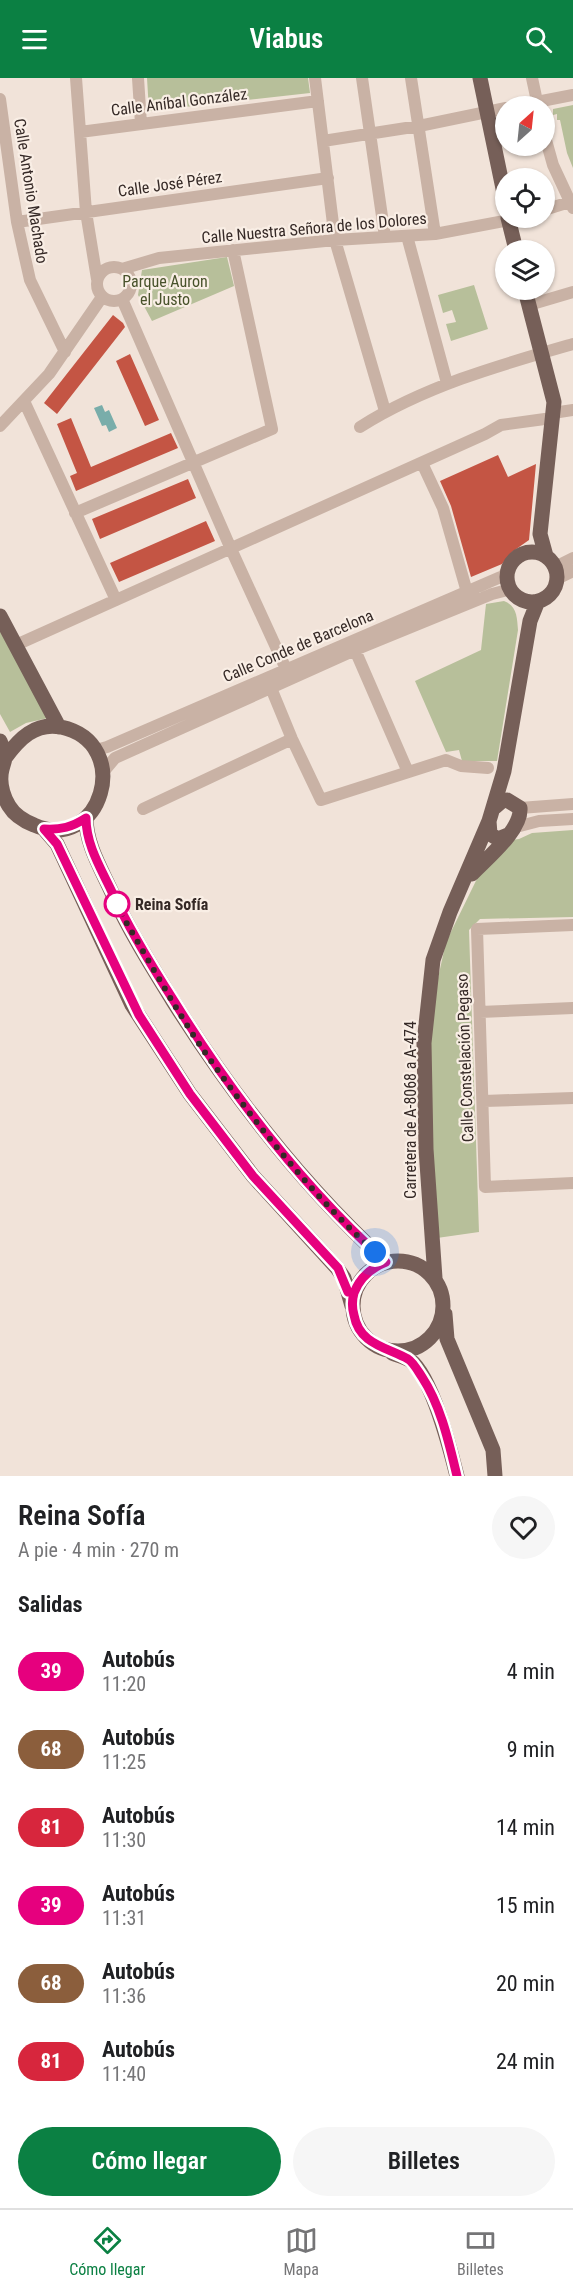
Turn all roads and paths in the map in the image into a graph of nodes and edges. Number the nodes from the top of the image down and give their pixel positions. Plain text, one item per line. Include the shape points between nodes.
1 (76, 78) edge
2 (138, 78) edge
3 (315, 78) edge
4 (362, 78) edge
5 (411, 78) edge
6 (480, 78) edge
7 (532, 78) edge
8 (573, 95) edge
9 (536, 96) edge
10 (0, 99) edge
11 (555, 100) edge
12 (318, 101) junction
13 (495, 110) edge
14 (488, 111) junction
15 (141, 124) junction
16 (419, 126) junction
17 (80, 132) junction
18 (370, 133) junction
19 (323, 141) junction
20 (551, 156) edge
21 (499, 168) edge
22 (328, 178) junction
23 (572, 204) edge
24 (555, 208) edge
25 (86, 212) junction
26 (17, 222) junction
27 (495, 222) edge
28 (435, 234) junction
29 (407, 236) junction
30 (385, 237) junction
31 (335, 240) junction
32 (233, 250) junction
33 (122, 268) junction
34 (97, 279) junction
35 (573, 292) edge
36 (102, 297) junction
37 (122, 299) junction
38 (528, 300) edge
39 (529, 305) junction
40 (573, 344) edge
41 (64, 352) junction
42 (541, 353) junction
43 (447, 383) junction
44 (24, 401) junction
45 (573, 410) edge
46 (385, 411) junction
47 (552, 416) junction
48 (1, 423) edge
49 (360, 427) dead end
50 (193, 462) junction
51 (422, 463) junction
52 (75, 513) junction
53 (540, 534) junction
54 (231, 549) junction
55 (529, 552) junction
56 (573, 558) edge
57 (553, 567) junction
58 (509, 568) junction
59 (573, 571) edge
60 (511, 589) junction
61 (467, 592) junction
62 (116, 600) junction
63 (530, 600) junction
64 (0, 616) edge
65 (16, 645) junction
66 (355, 651) junction
67 (286, 669) junction
68 (271, 688) junction
69 (59, 727) junction
70 (292, 739) junction
71 (0, 741) edge
72 (96, 750) junction
73 (5, 758) junction
74 (488, 768) dead end
75 (104, 771) junction
76 (504, 771) junction
77 (408, 772) junction
78 (573, 804) edge
79 (518, 806) junction
80 (5, 810) edge
81 (143, 810) dead end
82 (492, 814) junction
83 (86, 818) junction
84 (573, 819) edge
85 (44, 829) junction
86 (512, 831) junction
87 (465, 881) junction
88 (573, 925) edge
89 (573, 1008) edge
90 (480, 1012) junction
91 (573, 1098) edge
92 (484, 1101) junction
93 (573, 1183) edge
94 (432, 1236) junction
95 (386, 1262) junction
96 (417, 1264) junction
97 (435, 1278) junction
98 (444, 1303) junction
99 (352, 1306) junction
100 (384, 1350) junction
101 (457, 1476) edge
102 (495, 1476) edge

1 - 17 street
2 - 15 street
3 - 12 street
4 - 18 street
5 - 16 street
6 - 14 main road
7 - 9 street
8 - 11 street
10 - 26 street, Calle Antonio Machado
12 - 15 street, Calle Aníbal González
12 - 19 street
13 - 14 street
14 - 16 street
14 - 21 main road
15 - 17 street, Calle Aníbal González
16 - 18 street
16 - 28 street
17 - 25 street
18 - 19 street
18 - 30 street
19 - 22 street
20 - 23 street
22 - 25 street, Calle José Pérez
22 - 31 street
23 - 24 street
25 - 26 street, Calle José Pérez
25 - 34 street
26 - 41 street, Calle Antonio Machado via 30,280
27 - 28 street, Calle Nuestra Señora de los Dolores
28 - 29 street, Calle Nuestra Señora de los Dolores
29 - 30 street, Calle Nuestra Señora de los Dolores
29 - 43 street
30 - 31 street, Calle Nuestra Señora de los Dolores
31 - 32 street, Calle Nuestra Señora de los Dolores
31 - 46 street
32 - 33 street, Calle Nuestra Señora de los Dolores via 159,258
32 - 50 street via 272,429
33 - 34 street via 107,268
33 - 37 street via 131,284 128,295
34 - 36 street
35 - 39 street
36 - 37 street
36 - 41 street
37 - 50 street
38 - 39 main road
39 - 42 main road
40 - 42 street
41 - 44 street
42 - 43 street
42 - 47 main road via 554,402
43 - 46 street
44 - 48 street
44 - 52 street
45 - 47 street
46 - 49 street
47 - 51 street via 501,425
47 - 53 main road
50 - 52 street
50 - 54 street
51 - 54 street
51 - 61 street via 443,508
52 - 62 street
53 - 55 main road
53 - 57 main road
54 - 62 street
54 - 67 street
55 - 57 main road
55 - 58 main road via 517,557
56 - 57 street
57 - 59 street
57 - 63 main road via 553,591 546,597
58 - 60 main road
58 - 61 street, Calle Conde de Barcelona via 503,576
60 - 63 main road
60 - 66 street, Calle Conde de Barcelona
61 - 67 street, Calle Conde de Barcelona
62 - 65 street
63 - 76 main road, Carretera de A-8068 a A-474 via 530,621
64 - 65 main road
65 - 69 main road
66 - 68 street, Calle Conde de Barcelona
66 - 77 street
67 - 72 street, Calle Conde de Barcelona
68 - 70 street
68 - 75 street, Calle Conde de Barcelona via 115,758
69 - 72 main road via 77,732
69 - 73 main road via 39,728 20,738
70 - 77 street via 321,800
70 - 81 street
71 - 73 main road
72 - 75 main road
73 - 80 main road via 0,775
74 - 77 street via 461,766 446,760
75 - 83 main road via 99,802
76 - 79 main road, Carretera de A-8068 a A-474
76 - 82 main road, Carretera de A-8068 a A-474
78 - 79 street
79 - 82 main road via 507,800
79 - 86 main road via 520,814
80 - 85 main road
82 - 86 main road via 490,834 498,839
82 - 87 main road, Carretera de A-8068 a A-474
83 - 85 main road via 72,827
83 - 95 main road via 92,849 126,922 205,1053 318,1194
84 - 86 street via 539,821
85 - 99 main road via 57,844 139,1015 190,1094 253,1176 338,1268
86 - 87 main road, Carretera de A-8068 a A-474
87 - 94 main road, Carretera de A-8068 a A-474 via 433,960 424,1043
88 - 90 street, Calle Constelación Pegaso via 477,929
89 - 90 street
90 - 92 street, Calle Constelación Pegaso
91 - 92 street
92 - 93 street, Calle Constelación Pegaso via 485,1187
94 - 96 main road
94 - 97 main road, Carretera de A-8068 a A-474
95 - 96 main road via 402,1260
95 - 99 main road via 360,1280
96 - 97 main road
97 - 98 main road
98 - 100 main road via 440,1325 424,1344 400,1352
98 - 102 main road via 447,1340 493,1450
99 - 100 main road via 355,1322 365,1338
100 - 101 main road via 410,1360 423,1378 444,1426

